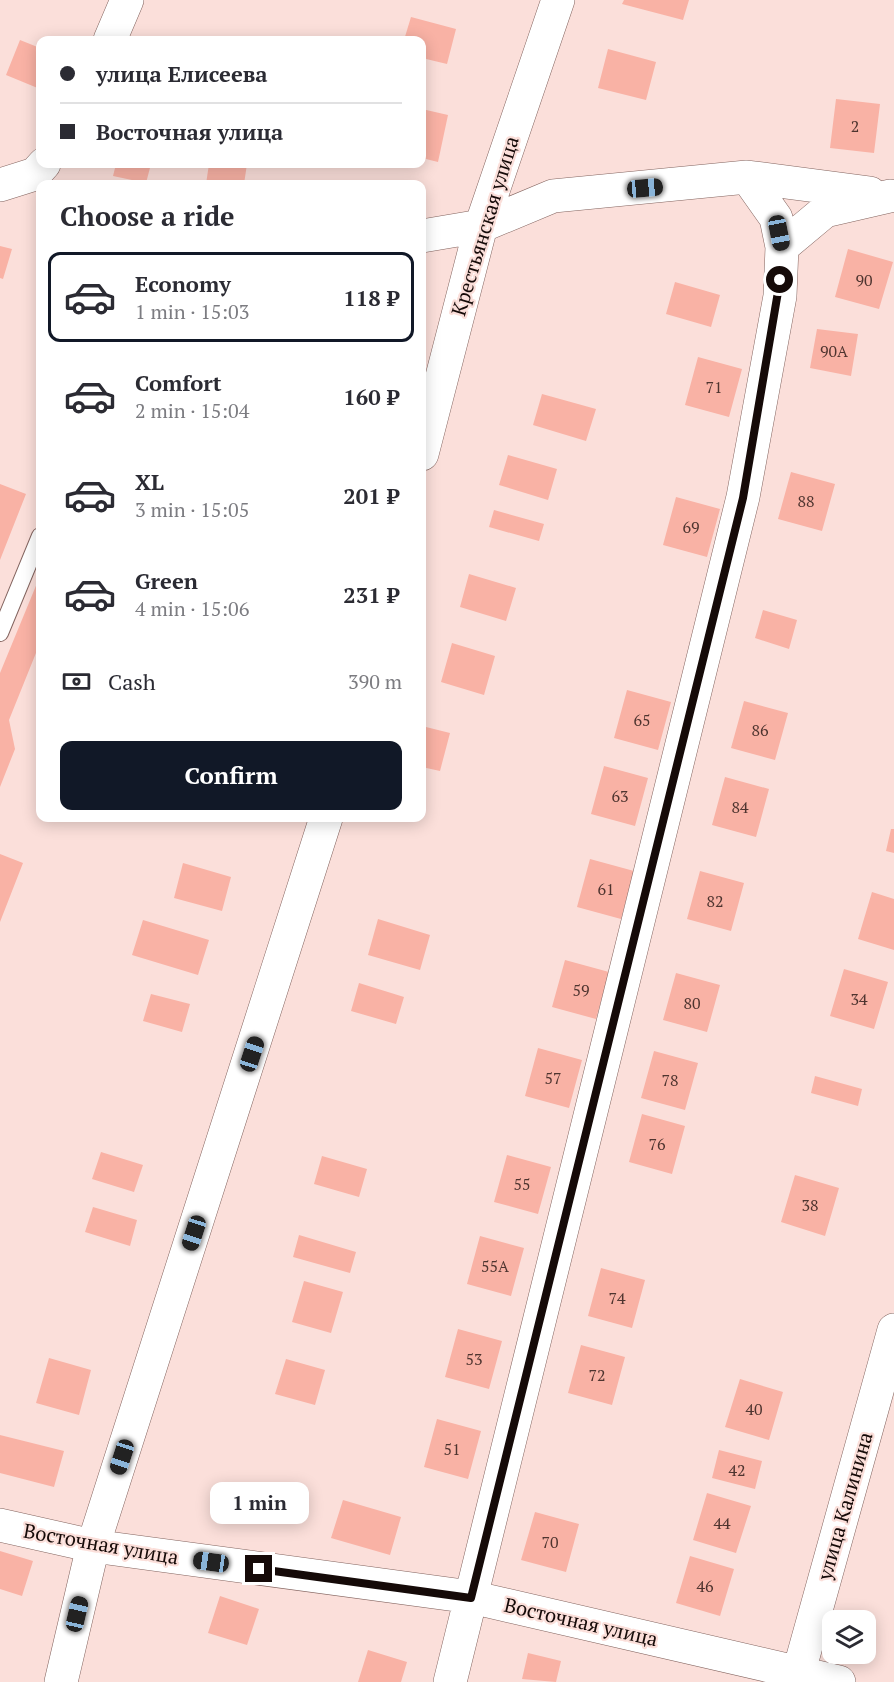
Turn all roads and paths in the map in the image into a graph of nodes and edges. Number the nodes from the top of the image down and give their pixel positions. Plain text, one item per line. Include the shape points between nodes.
1 (127, 0) edge
2 (558, 0) edge
3 (112, 36) edge
4 (42, 174) edge
5 (747, 177) junction
6 (0, 185) edge
7 (892, 196) edge
8 (482, 226) junction
9 (426, 235) edge
10 (782, 247) junction
11 (426, 439) edge
12 (36, 546) edge
13 (0, 633) edge
14 (325, 822) edge
15 (894, 1329) edge
16 (0, 1526) edge
17 (93, 1546) junction
18 (471, 1598) junction
19 (797, 1677) edge
20 (61, 1682) edge
21 (450, 1682) edge
22 (839, 1682) edge

1 - 3 street
2 - 8 street, Крестьянская улица
4 - 6 street
5 - 7 street
5 - 8 street via 554,196
5 - 10 street via 776,218
7 - 10 street via 825,211
8 - 9 street
8 - 11 street, Крестьянская улица
10 - 18 street via 780,296 743,498
12 - 13 lane
14 - 17 street
15 - 19 street, улица Калинина
16 - 17 street, Восточная улица
17 - 18 street, Восточная улица
17 - 20 street
18 - 19 street, Восточная улица
18 - 21 street
19 - 22 street, Восточная улица

